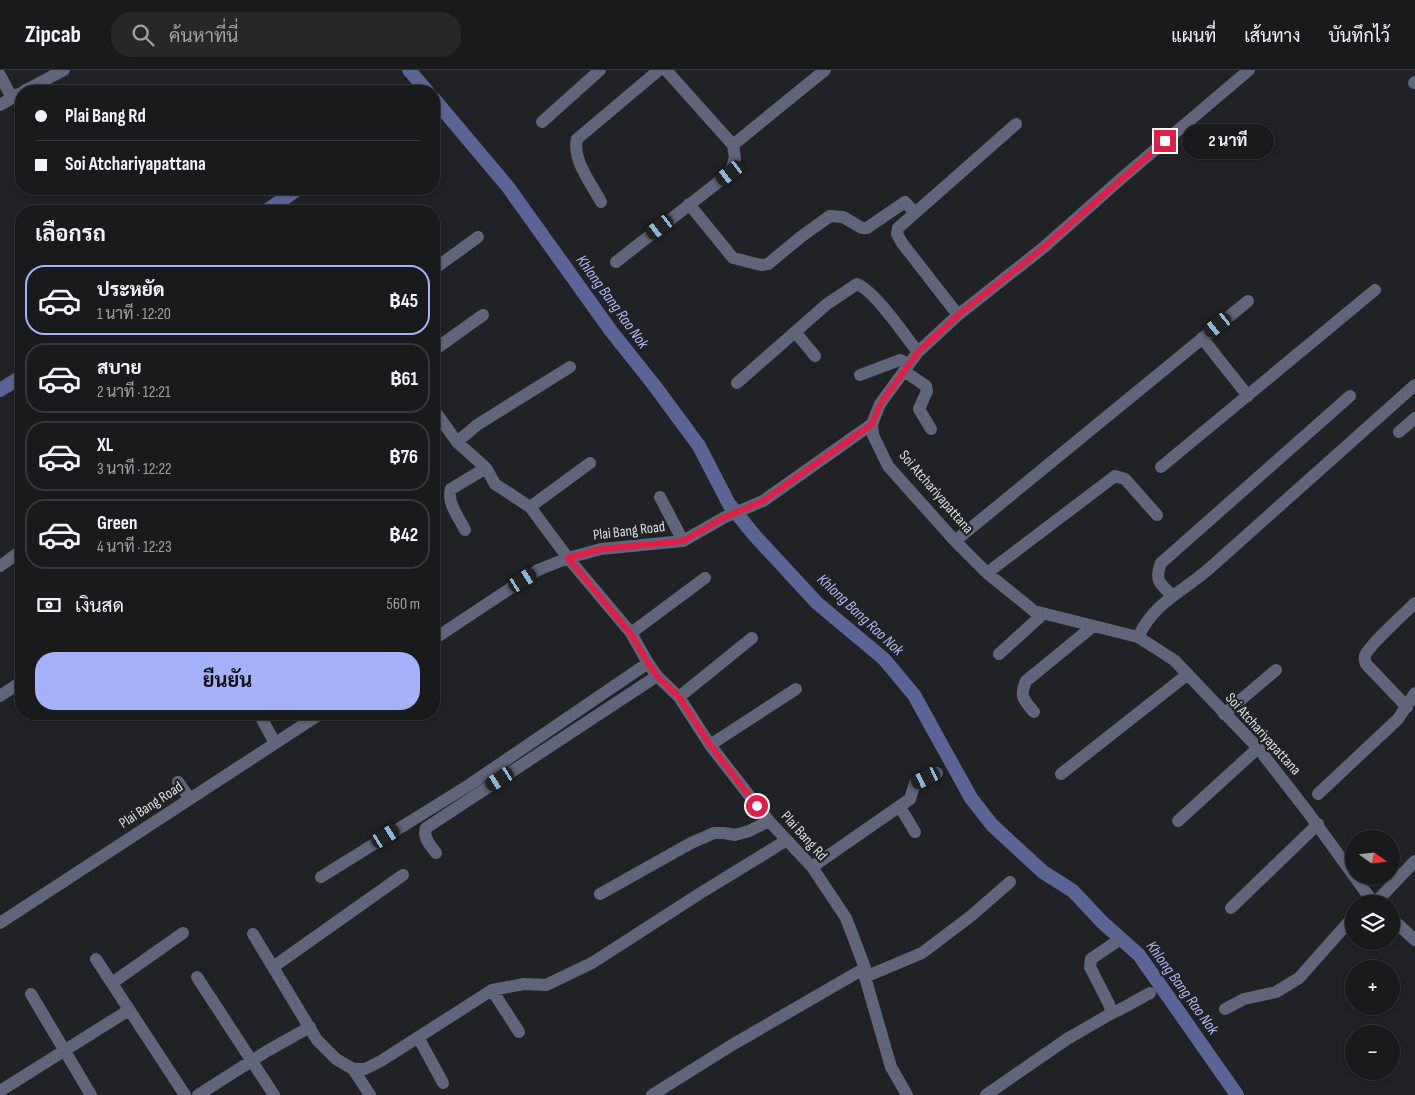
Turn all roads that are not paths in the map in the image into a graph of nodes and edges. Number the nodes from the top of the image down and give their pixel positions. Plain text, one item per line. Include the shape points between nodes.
1 (64, 70) edge
2 (600, 70) edge
3 (659, 70) edge
4 (666, 70) edge
5 (825, 70) edge
6 (1249, 70) edge
7 (0, 75) edge
8 (36, 85) edge
9 (15, 90) edge
10 (15, 96) edge
11 (0, 105) edge
12 (542, 122) dead end
13 (1016, 124) dead end
14 (733, 145) junction
15 (601, 202) dead end
16 (690, 204) junction
17 (915, 213) junction
18 (478, 237) dead end
19 (616, 262) dead end
20 (440, 265) edge
21 (1375, 290) dead end
22 (1248, 301) dead end
23 (483, 315) dead end
24 (958, 315) junction
25 (796, 333) junction
26 (1202, 338) junction
27 (440, 346) edge
28 (918, 352) junction
29 (815, 356) dead end
30 (570, 367) dead end
31 (907, 368) junction
32 (860, 375) dead end
33 (737, 383) dead end
34 (1415, 385) edge
35 (1248, 396) junction
36 (1350, 396) dead end
37 (440, 418) edge
38 (1415, 418) edge
39 (872, 424) junction
40 (931, 428) dead end
41 (1399, 432) dead end
42 (457, 442) junction
43 (590, 463) dead end
44 (1161, 467) dead end
45 (486, 468) junction
46 (660, 497) dead end
47 (530, 507) junction
48 (1158, 515) dead end
49 (465, 530) dead end
50 (955, 540) junction
51 (683, 541) junction
52 (15, 555) edge
53 (568, 558) junction
54 (0, 566) edge
55 (988, 573) junction
56 (705, 578) dead end
57 (1172, 596) junction
58 (1415, 603) edge
59 (1043, 614) junction
60 (1092, 627) junction
61 (630, 633) junction
62 (440, 635) edge
63 (1138, 637) junction
64 (752, 638) dead end
65 (998, 654) dead end
66 (648, 663) junction
67 (1276, 670) dead end
68 (1188, 674) junction
69 (657, 676) junction
70 (15, 686) edge
71 (796, 689) dead end
72 (1415, 693) edge
73 (0, 696) edge
74 (679, 697) junction
75 (1407, 707) junction
76 (1034, 712) dead end
77 (1224, 714) junction
78 (262, 720) edge
79 (311, 720) edge
80 (275, 743) junction
81 (710, 745) junction
82 (1258, 748) junction
83 (937, 773) dead end
84 (1061, 774) dead end
85 (178, 782) dead end
86 (1318, 794) dead end
87 (190, 799) junction
88 (900, 807) junction
89 (769, 821) junction
90 (1178, 821) dead end
91 (1318, 824) junction
92 (915, 832) dead end
93 (787, 840) junction
94 (436, 853) dead end
95 (1415, 861) edge
96 (1345, 863) edge
97 (812, 867) junction
98 (403, 876) dead end
99 (321, 877) dead end
100 (1010, 882) dead end
101 (600, 894) dead end
102 (1379, 895) edge
103 (1231, 908) dead end
104 (0, 923) edge
105 (1345, 926) edge
106 (1400, 926) edge
107 (183, 933) dead end
108 (253, 934) dead end
109 (1415, 940) edge
110 (1116, 942) dead end
111 (96, 959) dead end
112 (273, 967) junction
113 (865, 972) junction
114 (197, 976) dead end
115 (112, 982) junction
116 (492, 990) junction
117 (1150, 993) dead end
118 (30, 994) dead end
119 (1225, 1009) dead end
120 (129, 1010) junction
121 (1112, 1013) junction
122 (310, 1027) junction
123 (519, 1032) dead end
124 (418, 1037) junction
125 (64, 1051) junction
126 (252, 1060) junction
127 (354, 1069) junction
128 (443, 1083) dead end
129 (2, 1091) edge
130 (90, 1095) edge
131 (185, 1095) edge
132 (198, 1095) edge
133 (274, 1095) edge
134 (370, 1095) edge
135 (652, 1095) edge
136 (907, 1095) edge
137 (986, 1095) edge

1 - 8 street
2 - 12 street
3 - 15 street via 577,139 577,157
4 - 14 street
5 - 14 street
6 - 24 street via 1043,248
7 - 9 street
10 - 11 street
13 - 17 street
14 - 16 street via 735,158 730,173
16 - 17 street via 733,258 761,265 768,264 830,216 843,217 867,228 905,202
16 - 19 street
17 - 24 street via 898,228 898,234
18 - 20 street
21 - 35 street
22 - 26 street
23 - 27 street
24 - 28 street
25 - 28 street via 827,304 857,284 874,296
25 - 29 street
25 - 33 street
26 - 35 street
26 - 50 street
28 - 31 street
30 - 42 street via 477,425
31 - 32 street via 900,360
31 - 39 street via 880,404
31 - 40 street via 926,386 919,409
34 - 57 street via 1204,574
35 - 44 street
36 - 57 street via 1161,563 1157,579
37 - 42 street, Plai Bang Rd
38 - 41 street
39 - 50 street, Soi Atchariyapattana via 873,435 888,466
39 - 51 street, Plai Bang Road via 763,501 725,517
42 - 45 street, Plai Bang Rd
43 - 47 street
45 - 47 street, Plai Bang Rd via 495,484
45 - 49 street via 451,489 450,501
46 - 51 street
47 - 53 street, Plai Bang Rd
48 - 55 street via 1125,479 1115,476
50 - 55 street, Soi Atchariyapattana
51 - 53 street, Plai Bang Road via 601,549
52 - 54 street
53 - 61 street, Plai Bang Rd
53 - 62 street, Plai Bang Road via 538,570
55 - 59 street, Soi Atchariyapattana via 1034,611
56 - 61 street
57 - 63 street via 1145,622
58 - 75 street via 1365,654 1366,664
59 - 60 street, Soi Atchariyapattana
59 - 65 street
60 - 63 street, Soi Atchariyapattana
60 - 76 street via 1026,681 1023,698
61 - 66 street, Plai Bang Rd
63 - 68 street, Soi Atchariyapattana via 1174,660
64 - 74 street
66 - 69 street, Plai Bang Rd
66 - 99 street via 469,785
67 - 77 street
68 - 77 street, Soi Atchariyapattana
68 - 84 street
69 - 74 street, Plai Bang Rd
69 - 94 street via 426,828 424,832
70 - 73 street
71 - 81 street
72 - 75 street
74 - 81 street, Plai Bang Rd
75 - 86 street
77 - 82 street, Soi Atchariyapattana
78 - 80 street
79 - 80 street, Plai Bang Road
80 - 87 street, Plai Bang Road
81 - 89 street, Plai Bang Rd
82 - 90 street
82 - 91 street, Soi Atchariyapattana
83 - 88 street via 915,783 910,799
85 - 87 street
87 - 104 street, Plai Bang Road
88 - 92 street
88 - 97 street
89 - 93 street, Plai Bang Rd
89 - 101 street via 734,836 714,833 690,843
91 - 96 street, Soi Atchariyapattana
91 - 103 street
93 - 97 street, Plai Bang Rd
93 - 116 street via 592,963 546,985 524,984
95 - 102 street
97 - 113 street, Plai Bang Rd via 846,918
98 - 112 street
100 - 113 street via 922,953
105 - 119 street via 1299,978 1276,992 1244,1000
106 - 109 street
107 - 115 street
108 - 112 street
110 - 121 street via 1092,959 1090,968
111 - 115 street
112 - 122 street
113 - 135 street via 732,1044
113 - 136 street, Plai Bang Rd via 891,1066
114 - 126 street
115 - 120 street
116 - 123 street
116 - 124 street
117 - 121 street
118 - 125 street
120 - 125 street
120 - 131 street
121 - 137 street via 1067,1039
122 - 126 street
122 - 127 street via 317,1040 336,1059
124 - 127 street via 365,1069
124 - 128 street
125 - 129 street
125 - 130 street
126 - 132 street
126 - 133 street
127 - 134 street

